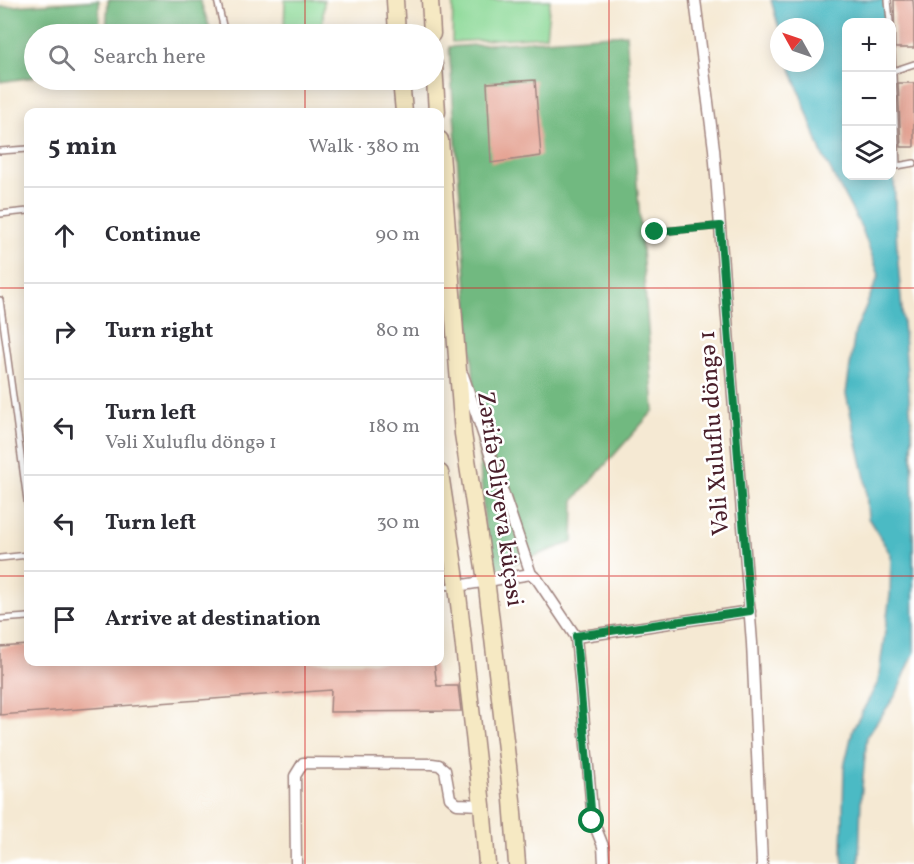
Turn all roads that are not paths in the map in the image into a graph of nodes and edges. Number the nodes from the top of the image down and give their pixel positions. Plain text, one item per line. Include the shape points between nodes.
1 (217, 0) edge
2 (396, 0) edge
3 (430, 0) edge
4 (695, 0) edge
5 (888, 0) edge
6 (890, 18) edge
7 (223, 24) edge
8 (397, 24) edge
9 (431, 24) edge
10 (914, 64) edge
11 (896, 70) edge
12 (893, 72) edge
13 (401, 90) edge
14 (436, 90) edge
15 (404, 108) edge
16 (437, 108) edge
17 (24, 149) edge
18 (0, 151) edge
19 (914, 164) edge
20 (444, 191) edge
21 (24, 211) edge
22 (0, 214) edge
23 (720, 226) junction
24 (655, 232) dead end
25 (0, 300) edge
26 (457, 358) junction
27 (24, 478) edge
28 (444, 499) edge
29 (24, 555) edge
30 (0, 558) edge
31 (531, 574) junction
32 (486, 580) junction
33 (457, 585) junction
34 (444, 587) edge
35 (750, 611) junction
36 (24, 617) edge
37 (0, 619) edge
38 (576, 636) junction
39 (482, 805) junction
40 (296, 864) edge
41 (487, 864) edge
42 (517, 864) edge
43 (604, 864) edge
44 (762, 864) edge

1 - 7 lane
2 - 8 street
3 - 9 street
4 - 23 street, Vəli Xuluflu döngə 1
5 - 6 lane
10 - 11 lane
12 - 19 lane via 897,166
13 - 15 street
14 - 16 street
17 - 18 lane
20 - 26 street, Zərifə Əliyeva küçəsi
21 - 22 lane
23 - 24 lane
23 - 35 street, Vəli Xuluflu döngə 1
25 - 27 lane
26 - 31 street
26 - 32 street, Zərifə Əliyeva küçəsi via 463,434
28 - 33 street
29 - 30 lane
31 - 32 street
31 - 38 street
32 - 33 street
32 - 42 street, Zərifə Əliyeva küçəsi
33 - 34 lane
33 - 39 street
35 - 38 street
35 - 44 street, Vəli Xuluflu döngə 1
36 - 37 lane
38 - 43 street via 592,821 603,846
39 - 40 street via 457,804 450,798 445,770 439,765 303,763 295,776
39 - 41 street

